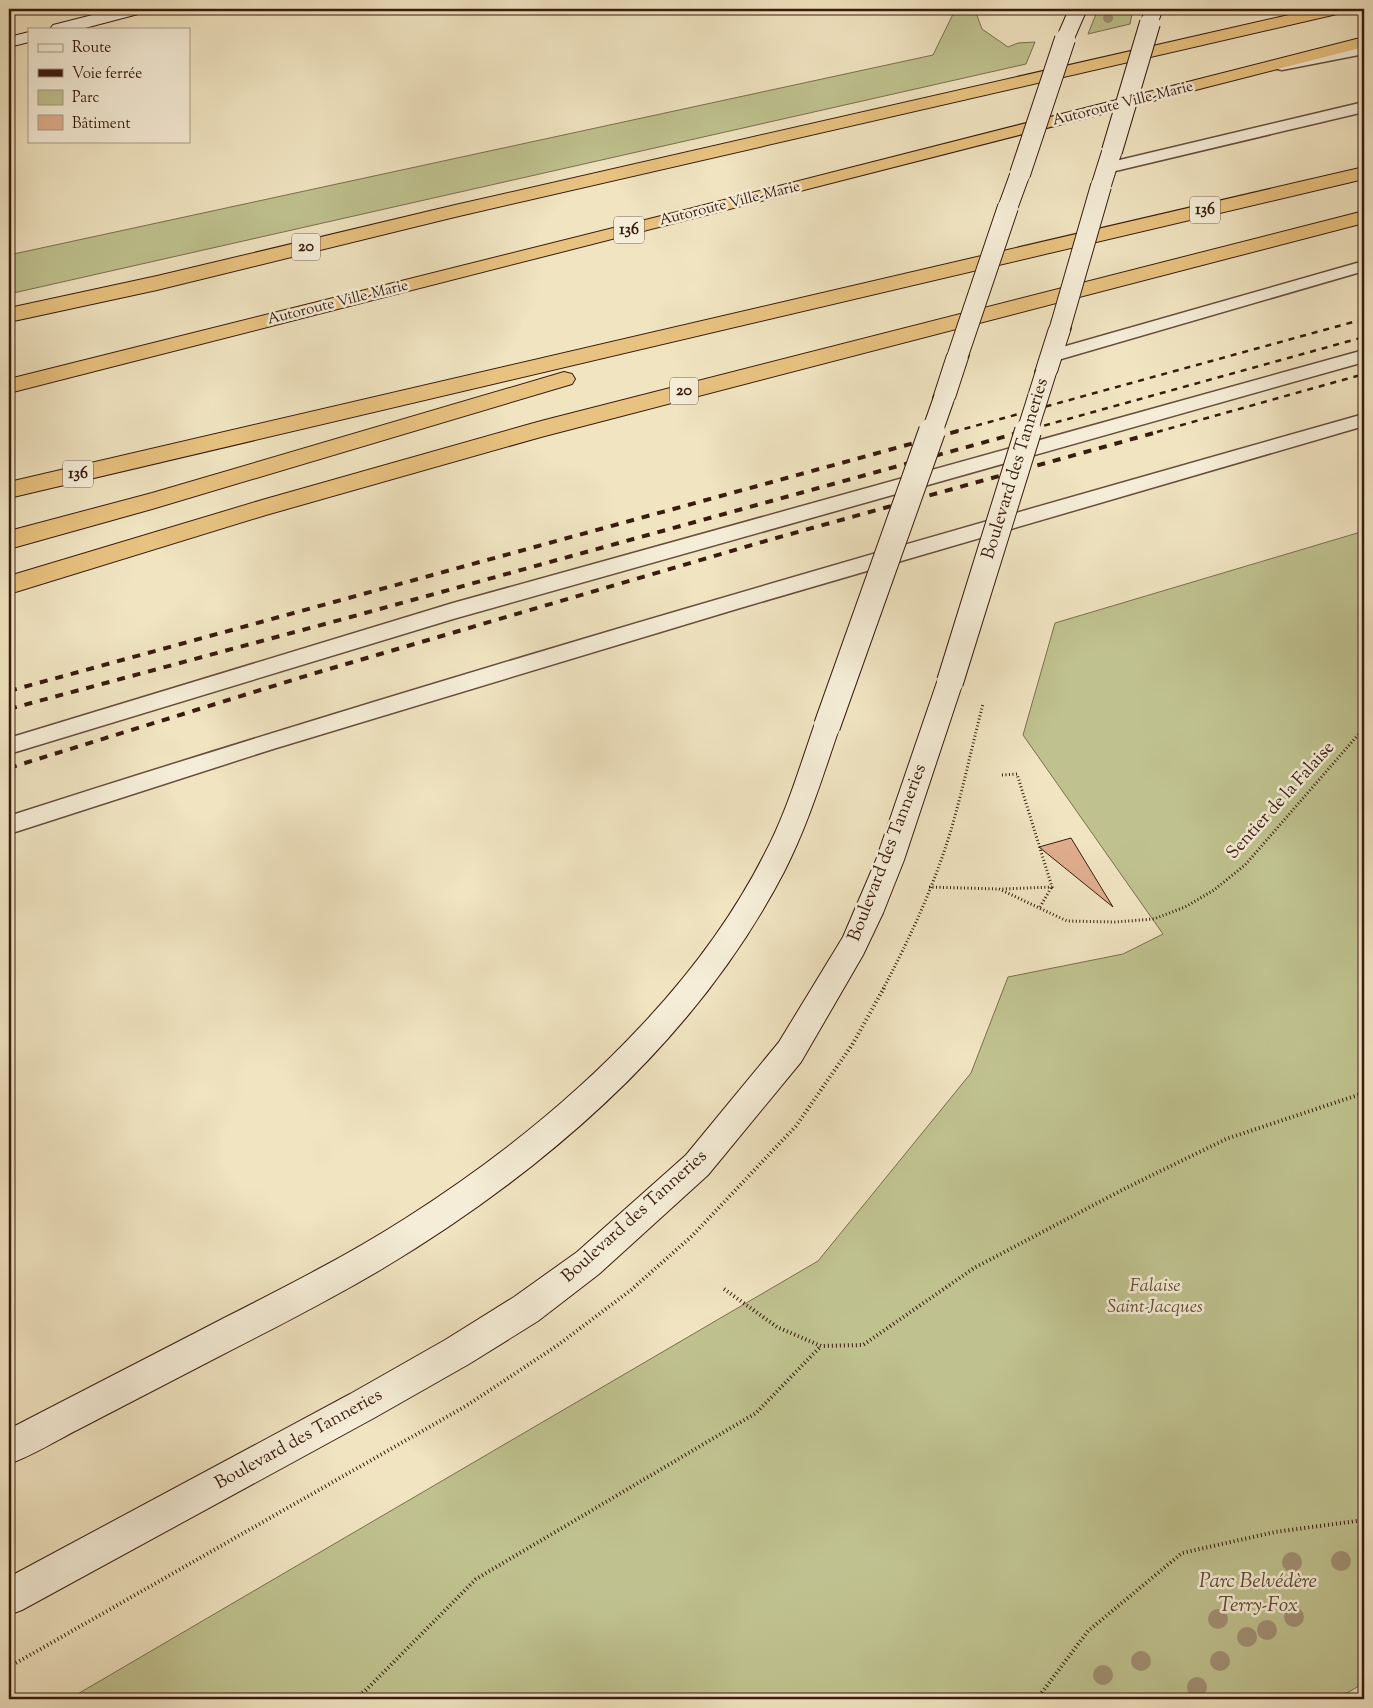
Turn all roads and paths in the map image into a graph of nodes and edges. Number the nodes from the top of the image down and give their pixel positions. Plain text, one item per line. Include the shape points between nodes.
1 (136, 9) edge
2 (1078, 9) edge
3 (1337, 9) edge
4 (1152, 16) edge
5 (63, 28) edge
6 (28, 37) edge
7 (9, 42) edge
8 (1364, 42) edge
9 (1364, 50) edge
10 (1248, 72) junction
11 (1364, 107) edge
12 (1106, 168) junction
13 (1364, 173) edge
14 (1364, 217) edge
15 (1364, 266) edge
16 (157, 283) junction
17 (824, 301) junction
18 (9, 314) edge
19 (9, 323) edge
20 (1364, 356) edge
21 (1049, 364) junction
22 (9, 386) edge
23 (1364, 420) edge
24 (9, 490) edge
25 (9, 540) edge
26 (9, 585) edge
27 (1364, 728) edge
28 (9, 746) edge
29 (1002, 775) dead end
30 (9, 826) edge
31 (929, 887) dead end
32 (1052, 887) junction
33 (999, 889) junction
34 (1040, 906) junction
35 (1364, 1093) edge
36 (724, 1289) dead end
37 (821, 1346) junction
38 (9, 1447) edge
39 (1364, 1520) edge
40 (9, 1597) edge
41 (352, 1699) edge
42 (1037, 1699) edge

1 - 5 main road
2 - 38 main road, bridge via 1065,39 944,398 785,838 768,876 705,973 622,1066 524,1153 478,1187 369,1258
3 - 16 highway, 20 via 455,211
4 - 12 main road, Boulevard des Tanneries, bridge
6 - 7 main road
8 - 10 highway, Autoroute Ville-Marie / 136
9 - 10 lane
10 - 22 highway, Autoroute Ville-Marie / 136
11 - 12 lane
12 - 21 main road, Boulevard des Tanneries, bridge
13 - 17 highway, 136
14 - 26 highway, 20 via 541,429 244,513
15 - 21 lane
16 - 18 highway, 20
16 - 19 highway
17 - 24 highway, 136
17 - 25 highway via 152,502
20 - 28 lane via 462,609
21 - 40 main road, Boulevard des Tanneries, bridge via 950,682 902,828 869,913 790,1052 747,1106 697,1165 588,1264 526,1309 362,1406
23 - 30 lane via 273,740
27 - 34 path, Sentier de la Falaise via 1246,865 1186,907 1154,919 1115,922 1067,920
29 - 32 path via 1017,774
31 - 33 path, Sentier de la Falaise
32 - 33 path
32 - 34 path
33 - 34 path, Sentier de la Falaise
35 - 37 path via 1226,1139 1126,1188 974,1268 863,1345
36 - 37 path via 777,1327
37 - 41 path via 756,1413 476,1579 365,1691
39 - 42 path via 1275,1532 1182,1553 1088,1632

